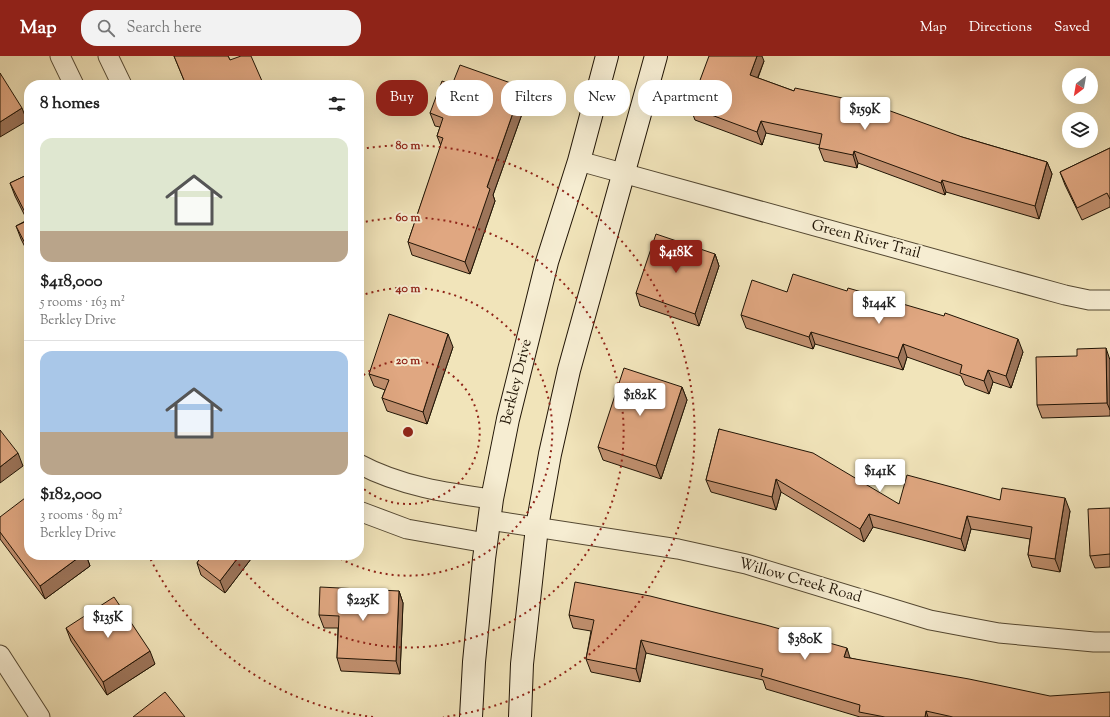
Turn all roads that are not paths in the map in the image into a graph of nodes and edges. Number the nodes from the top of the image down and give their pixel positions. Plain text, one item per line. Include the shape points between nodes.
1 (60, 56) edge
2 (108, 56) edge
3 (607, 56) edge
4 (656, 56) edge
5 (72, 80) edge
6 (120, 80) edge
7 (579, 161) junction
8 (624, 173) junction
9 (1110, 300) edge
10 (364, 466) edge
11 (492, 499) junction
12 (364, 514) edge
13 (489, 520) junction
14 (537, 527) junction
15 (486, 543) junction
16 (1110, 642) edge
17 (0, 655) edge
18 (40, 717) edge
19 (471, 717) edge
20 (520, 717) edge

1 - 5 street
2 - 6 street
3 - 7 street, Berkley Drive
4 - 8 street
7 - 8 street, Green River Trail
7 - 11 street, Berkley Drive via 545,270 508,419
8 - 9 street, Green River Trail via 1065,295 1089,300
8 - 14 street via 569,370
10 - 11 street via 413,484 449,493
11 - 13 street, Berkley Drive
12 - 15 street via 408,529
13 - 14 street, Willow Creek Road
13 - 15 street, Berkley Drive
14 - 16 street, Willow Creek Road via 678,549 746,564 930,620 999,633
14 - 20 street via 522,664
15 - 19 street, Berkley Drive
17 - 18 street

